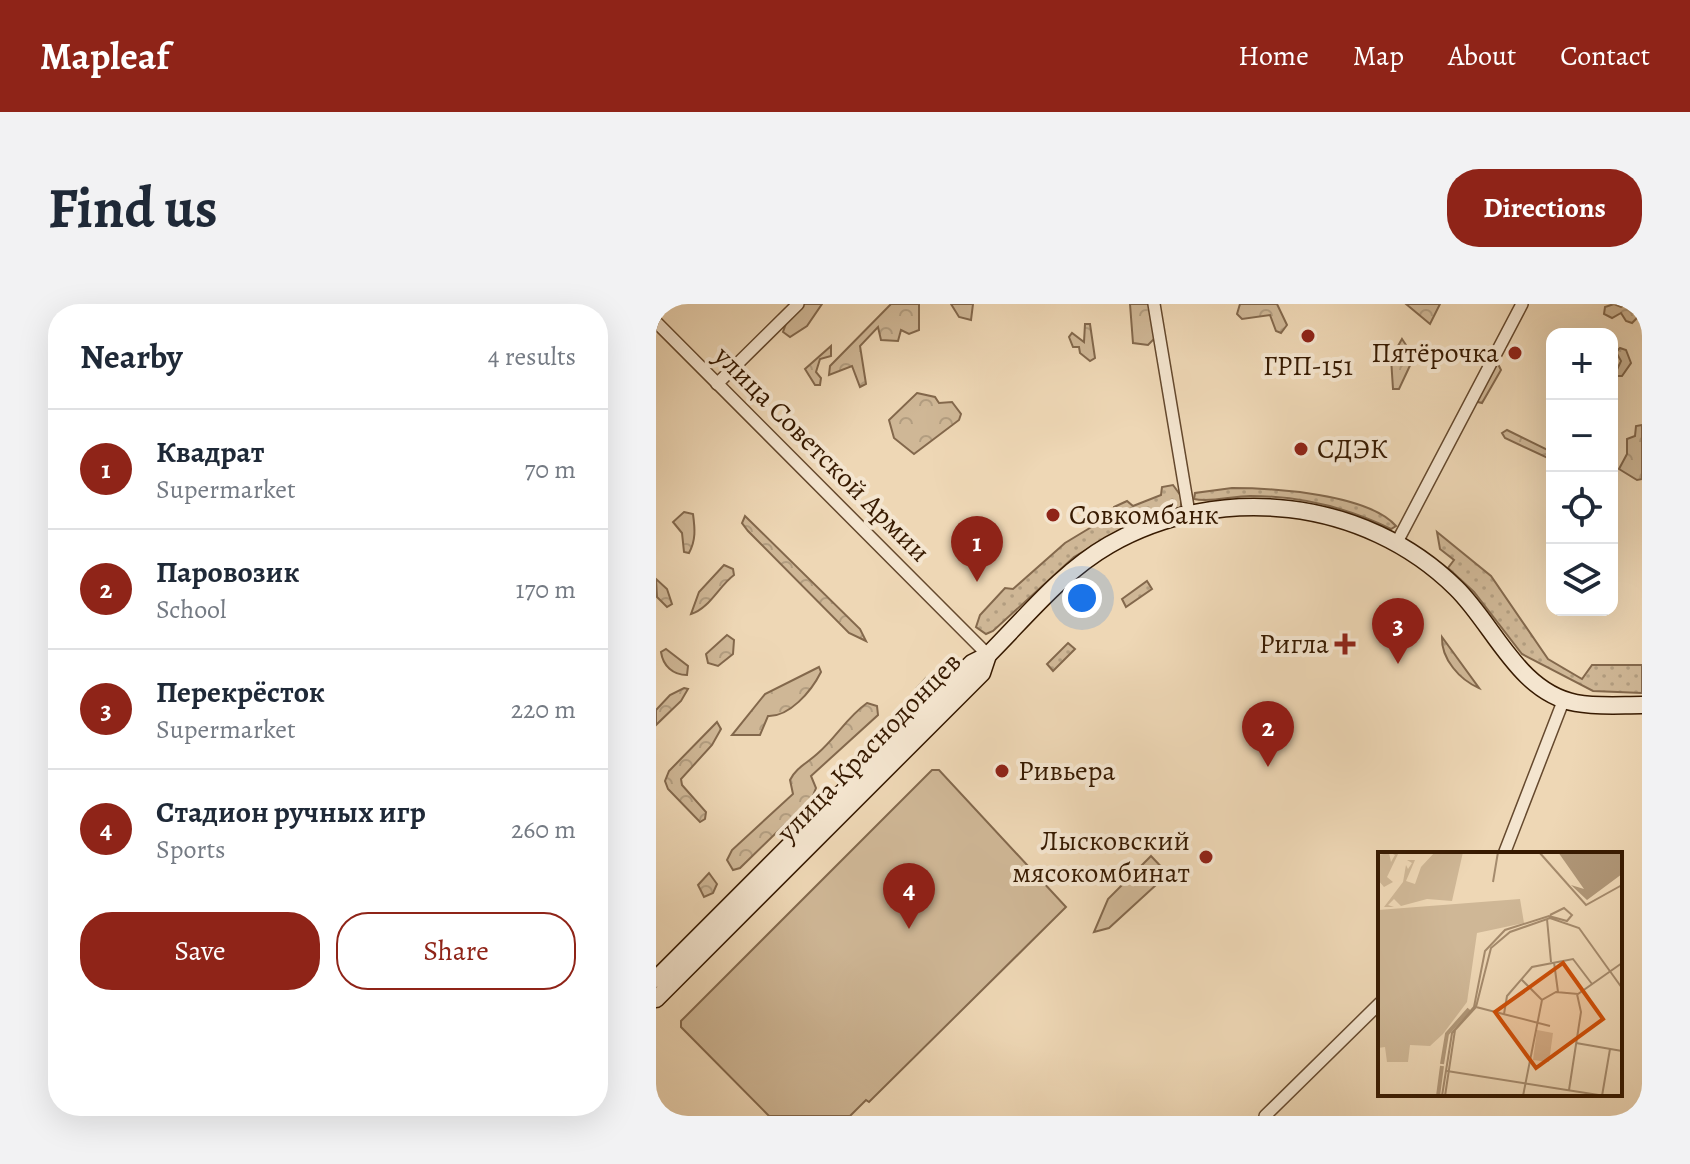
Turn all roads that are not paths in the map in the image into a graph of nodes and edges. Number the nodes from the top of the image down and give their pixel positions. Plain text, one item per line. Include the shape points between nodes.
1 (798, 304) edge
2 (1154, 304) edge
3 (1522, 304) edge
4 (656, 322) edge
5 (717, 384) junction
6 (1189, 513) junction
7 (1396, 544) junction
8 (988, 655) junction
9 (1564, 699) junction
10 (1642, 705) edge
11 (1505, 852) edge
12 (656, 979) edge
13 (656, 999) edge
14 (1378, 1005) edge
15 (1265, 1116) edge

1 - 5 street
2 - 6 street
3 - 7 street
4 - 5 street, улица Советской Армии
5 - 8 street, улица Советской Армии
6 - 7 main road via 1274,506 1359,526
6 - 8 main road via 1107,546
7 - 9 main road via 1454,586 1519,668
8 - 12 main road, улица Краснодонцев via 972,663
8 - 13 main road, улица Краснодонцев via 982,673
9 - 10 main road
9 - 11 street
14 - 15 street

